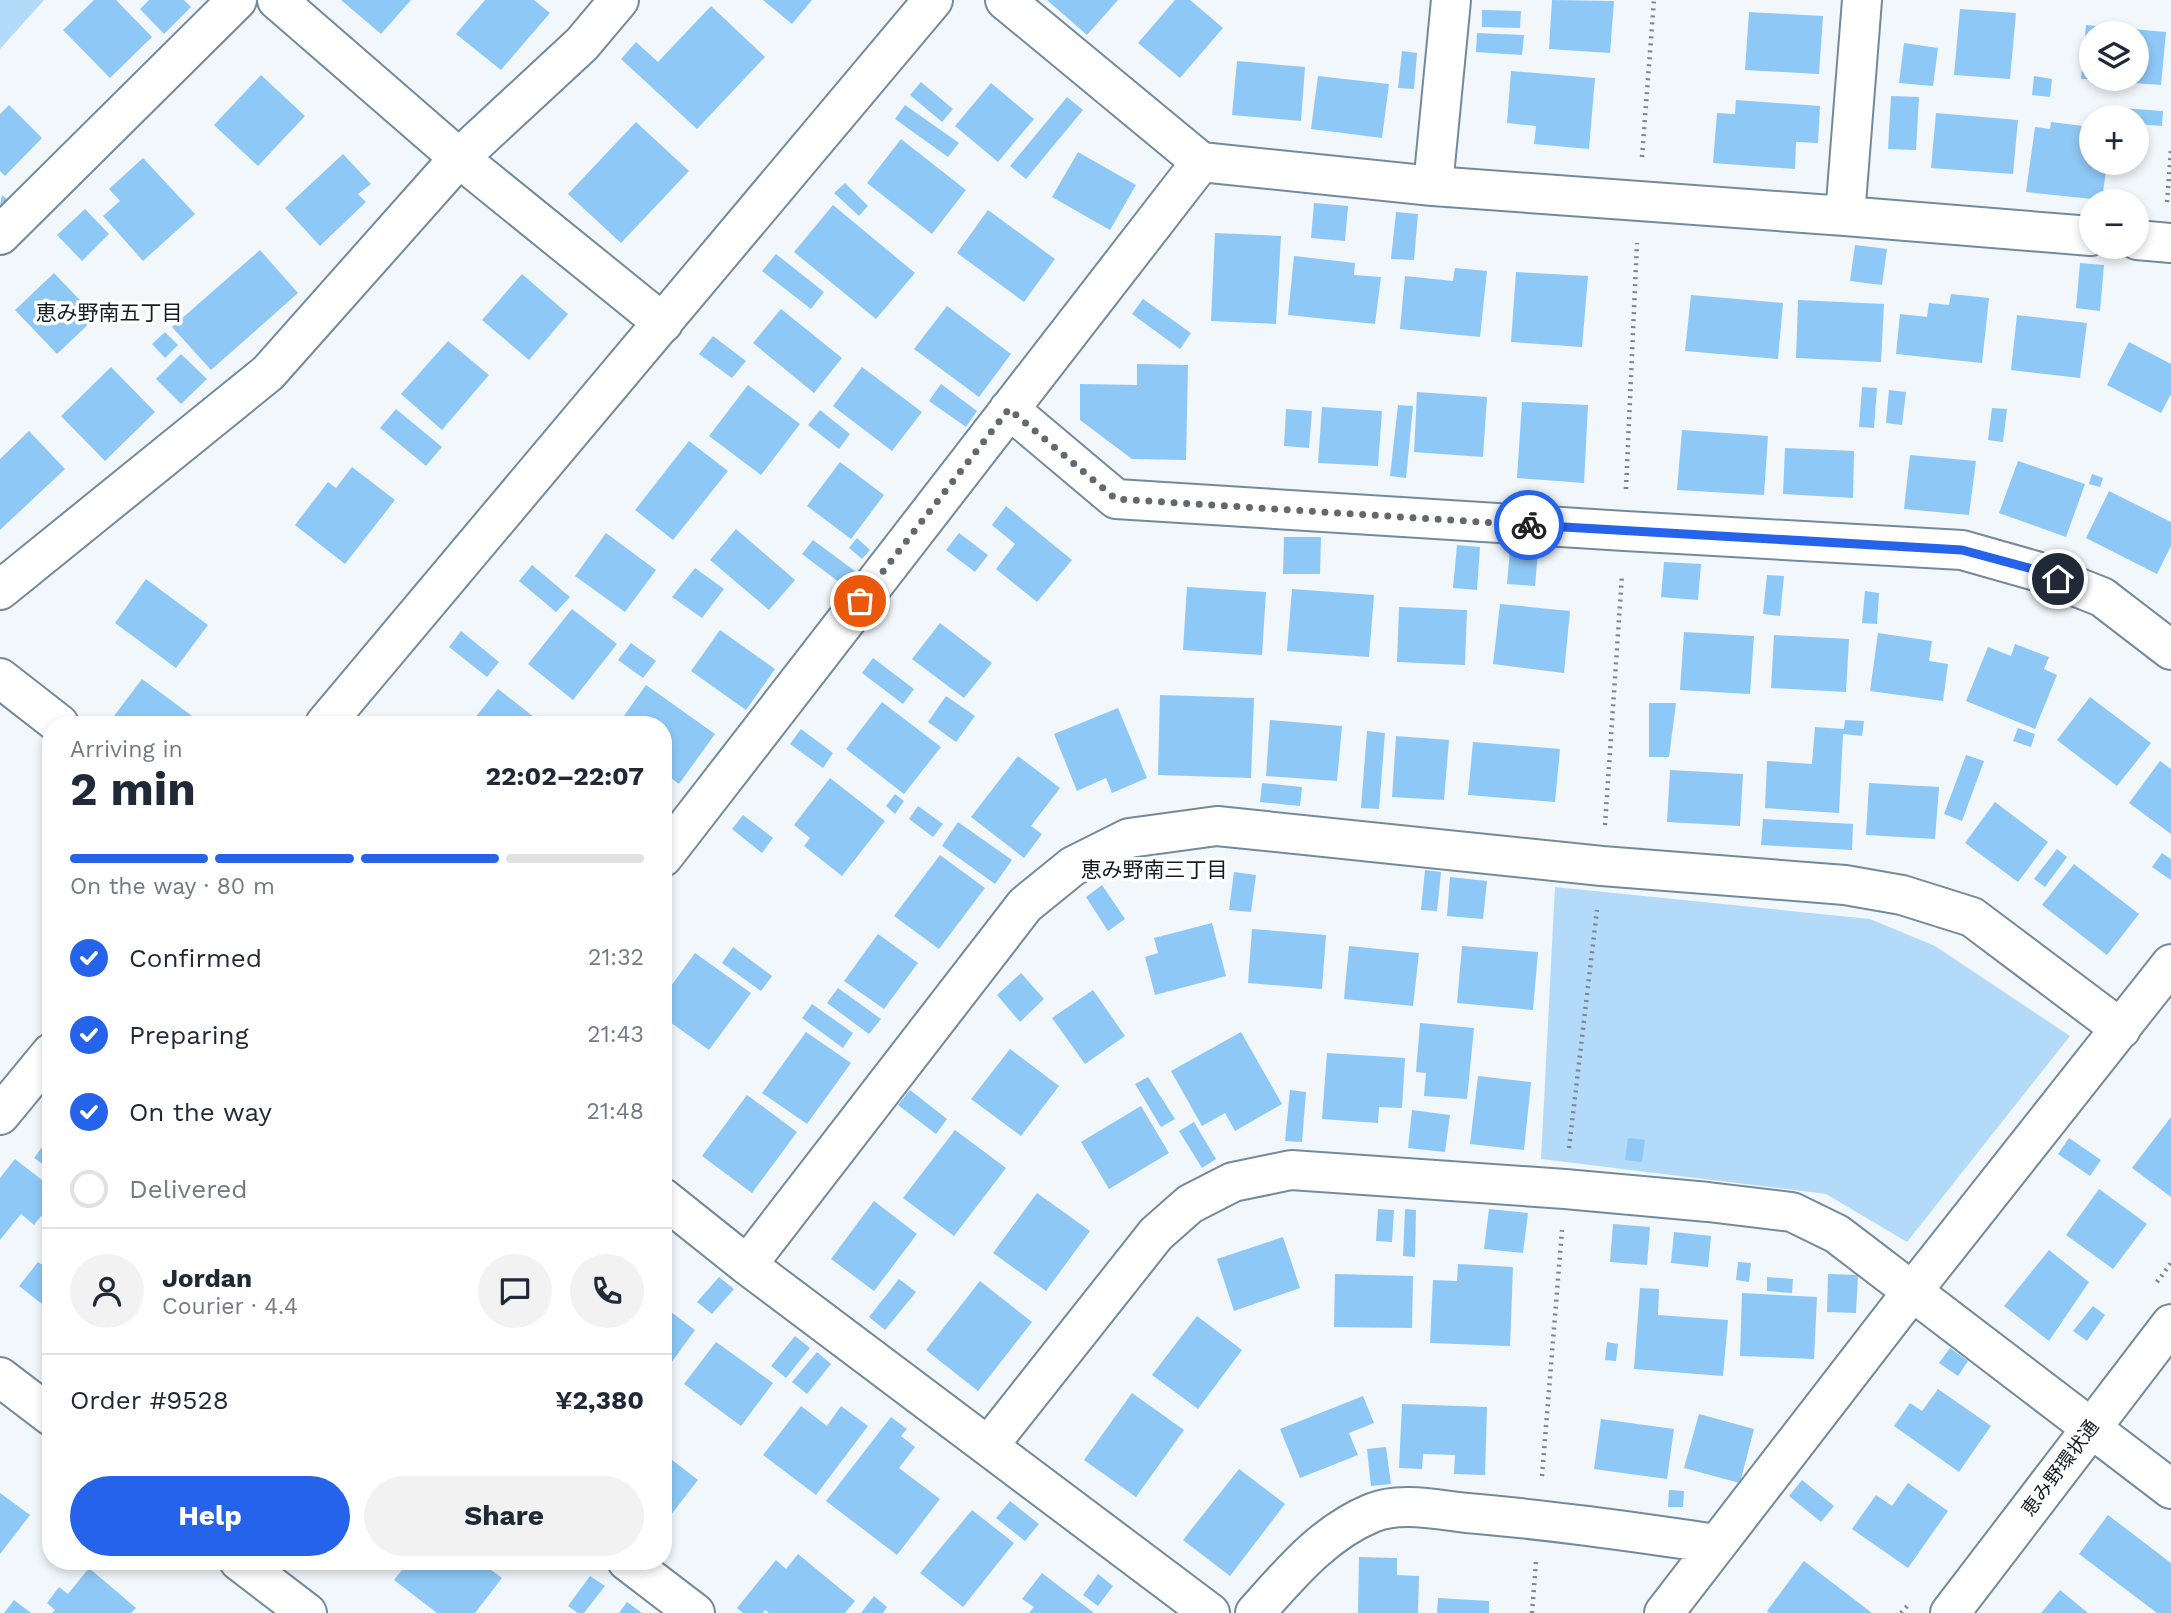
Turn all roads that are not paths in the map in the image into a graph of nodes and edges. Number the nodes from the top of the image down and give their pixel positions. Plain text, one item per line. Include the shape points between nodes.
1 (237, 0) edge
2 (278, 0) edge
3 (620, 0) edge
4 (933, 0) edge
5 (1005, 0) edge
6 (1451, 0) edge
7 (1862, 0) edge
8 (459, 158) junction
9 (1201, 162) junction
10 (1433, 186) junction
11 (1845, 216) junction
12 (0, 235) edge
13 (2079, 235) edge
14 (2149, 241) edge
15 (2171, 243) edge
16 (663, 323) junction
17 (1009, 409) junction
18 (0, 590) edge
19 (2171, 650) edge
20 (0, 678) edge
21 (49, 716) edge
22 (332, 716) edge
23 (672, 845) edge
24 (2171, 964) edge
25 (2122, 1029) junction
26 (42, 1064) edge
27 (0, 1115) edge
28 (672, 1206) edge
29 (747, 1265) junction
30 (1911, 1293) junction
31 (2171, 1324) edge
32 (0, 1377) edge
33 (42, 1409) edge
34 (2092, 1428) junction
35 (989, 1445) junction
36 (2171, 1489) edge
37 (1716, 1544) junction
38 (251, 1570) edge
39 (639, 1570) edge
40 (307, 1613) edge
41 (695, 1613) edge
42 (1210, 1613) edge
43 (1255, 1613) edge
44 (1664, 1613) edge
45 (1950, 1613) edge

1 - 12 street
2 - 8 street
3 - 8 street via 582,44
4 - 16 street
5 - 9 street
6 - 10 street
7 - 11 street
8 - 16 street
8 - 18 street via 268,373
9 - 10 street
9 - 17 street
10 - 11 street
11 - 13 street
14 - 15 street
16 - 22 street
17 - 19 street via 1116,499 1962,550 2036,570 2102,597
17 - 23 street
20 - 21 street
24 - 25 street
25 - 29 street via 1972,917 1902,895 1845,885 1602,866 1217,826 1129,838 1073,866 1025,905
25 - 30 street
26 - 27 street
28 - 29 street
29 - 35 street
30 - 34 street
30 - 35 street via 1837,1234 1792,1212 1565,1189 1291,1170 1233,1182 1189,1204 1156,1234
30 - 37 street
31 - 34 street, 恵み野環状通
32 - 33 street
34 - 36 street
34 - 45 street, 恵み野環状通
35 - 42 street
37 - 43 street via 1539,1519 1408,1507 1374,1512 1327,1540
37 - 44 street
38 - 40 street
39 - 41 street

